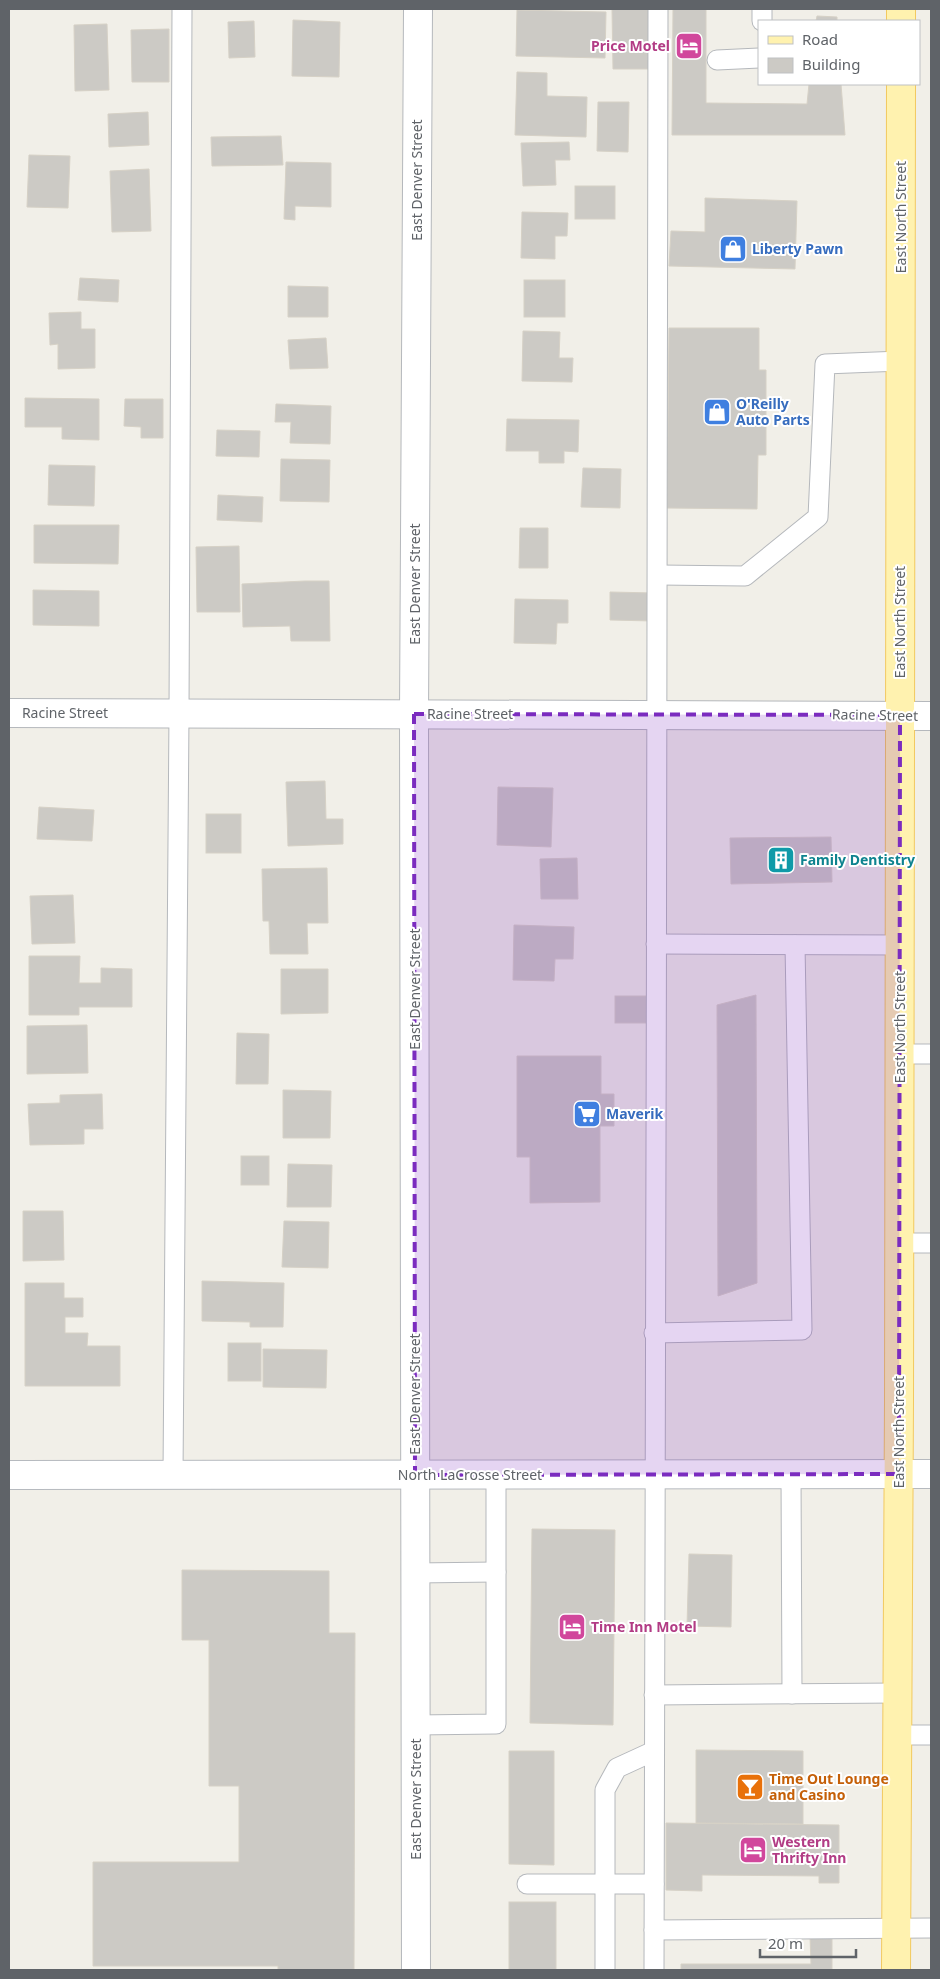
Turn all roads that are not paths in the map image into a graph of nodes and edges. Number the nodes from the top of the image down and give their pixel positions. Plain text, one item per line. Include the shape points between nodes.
1 (182, 9) edge
2 (418, 9) edge
3 (658, 9) edge
4 (758, 58) edge
5 (717, 60) dead end
6 (901, 85) edge
7 (901, 361) junction
8 (659, 575) junction
9 (9, 713) edge
10 (179, 714) junction
11 (414, 714) junction
12 (658, 715) junction
13 (900, 715) junction
14 (931, 716) edge
15 (656, 944) junction
16 (795, 944) junction
17 (900, 945) junction
18 (900, 1054) junction
19 (931, 1054) edge
20 (899, 1243) junction
21 (931, 1243) edge
22 (654, 1333) junction
23 (654, 1474) junction
24 (791, 1474) junction
25 (899, 1474) junction
26 (931, 1474) edge
27 (9, 1475) edge
28 (173, 1475) junction
29 (415, 1475) junction
30 (496, 1475) junction
31 (496, 1572) junction
32 (415, 1573) junction
33 (898, 1693) junction
34 (792, 1694) junction
35 (654, 1696) junction
36 (416, 1725) junction
37 (897, 1735) junction
38 (931, 1735) edge
39 (654, 1751) junction
40 (527, 1884) dead end
41 (605, 1884) junction
42 (654, 1884) junction
43 (896, 1928) junction
44 (931, 1928) edge
45 (654, 1930) junction
46 (416, 1970) edge
47 (605, 1970) edge
48 (654, 1970) edge
49 (896, 1970) edge

1 - 10 lane
2 - 11 street, East Denver Street
3 - 8 lane
4 - 5 lane
6 - 7 main road, East North Street
7 - 8 lane via 825,364 818,517 746,576
7 - 13 main road, East North Street
8 - 12 lane
9 - 10 street, Racine Street
10 - 11 street, Racine Street
10 - 28 lane
11 - 12 street, Racine Street
11 - 29 street, East Denver Street
12 - 13 street, Racine Street
12 - 15 lane
13 - 14 street, Racine Street
13 - 17 main road, East North Street
15 - 16 lane
15 - 22 lane
16 - 17 lane
16 - 22 lane via 802,1330
17 - 18 main road, East North Street
18 - 19 lane
18 - 20 main road, East North Street
20 - 21 lane
20 - 25 main road, East North Street
22 - 23 lane
23 - 24 street, North LaCrosse Street
23 - 30 street, North LaCrosse Street
23 - 35 lane
24 - 25 street, North LaCrosse Street
24 - 34 lane
25 - 26 street, North LaCrosse Street
25 - 33 main road, East North Street
27 - 28 street, North LaCrosse Street
28 - 29 street, North LaCrosse Street
29 - 30 street, North LaCrosse Street
29 - 32 street, East Denver Street
30 - 31 lane
31 - 32 lane
31 - 36 lane via 496,1724
32 - 36 street, East Denver Street
33 - 34 lane
33 - 37 main road, East North Street
34 - 35 lane
35 - 39 lane
36 - 46 street, East Denver Street
37 - 38 lane
37 - 43 main road, East North Street
39 - 41 lane via 617,1768 605,1790
39 - 42 lane
40 - 41 lane
41 - 42 lane
41 - 47 lane
42 - 45 lane
43 - 44 lane
43 - 45 lane
43 - 49 main road, East North Street
45 - 48 lane

